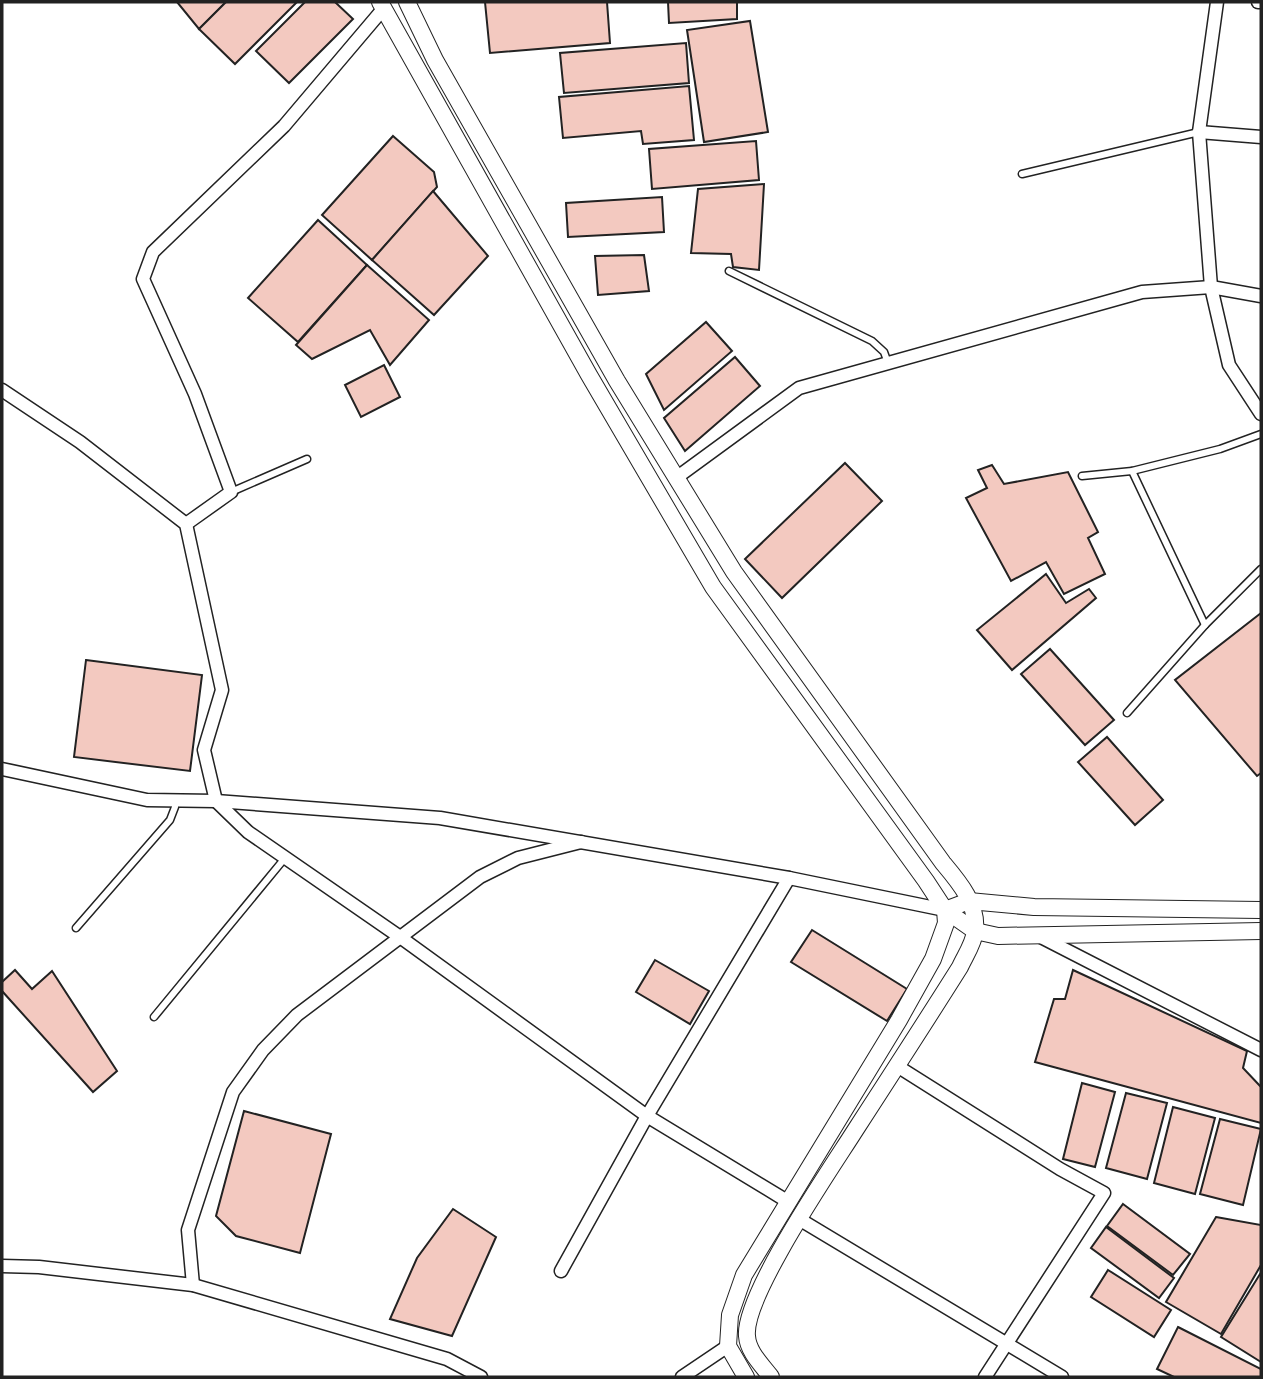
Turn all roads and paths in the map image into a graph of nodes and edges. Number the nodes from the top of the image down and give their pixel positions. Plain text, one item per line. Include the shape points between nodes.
1 (407, 2) edge
2 (1217, 2) edge
3 (382, 5) edge
4 (1199, 132) junction
5 (1261, 137) edge
6 (1022, 174) dead end
7 (729, 271) dead end
8 (1211, 287) junction
9 (1261, 296) edge
10 (888, 363) junction
11 (2, 390) edge
12 (1261, 414) edge
13 (1261, 434) edge
14 (307, 459) dead end
15 (1132, 471) junction
16 (1082, 476) dead end
17 (677, 478) junction
18 (231, 492) junction
19 (186, 524) junction
20 (1261, 569) edge
21 (1205, 625) junction
22 (1127, 713) dead end
23 (2, 769) edge
24 (175, 800) junction
25 (216, 801) junction
26 (585, 841) junction
27 (285, 858) junction
28 (789, 878) junction
29 (969, 901) junction
30 (945, 910) junction
31 (1261, 910) edge
32 (76, 928) dead end
33 (975, 931) junction
34 (1261, 931) edge
35 (1035, 934) junction
36 (400, 937) junction
37 (154, 1017) dead end
38 (899, 1020) junction
39 (919, 1031) junction
40 (1261, 1050) edge
41 (897, 1066) junction
42 (647, 1116) junction
43 (788, 1201) junction
44 (799, 1219) junction
45 (2, 1266) edge
46 (561, 1271) dead end
47 (193, 1285) junction
48 (749, 1343) junction
49 (1007, 1344) junction
50 (728, 1346) junction
51 (481, 1377) edge
52 (682, 1377) edge
53 (746, 1377) edge
54 (771, 1377) edge
55 (985, 1377) edge
56 (1062, 1377) edge

1 - 17 street via 435,61
2 - 4 street
3 - 18 street via 284,126 153,252 144,279 195,394
3 - 30 street via 713,587
4 - 5 street
4 - 6 lane
4 - 8 street
7 - 10 lane via 873,341
8 - 9 street
8 - 10 street via 1142,292
8 - 12 street via 1229,365
10 - 17 street via 799,388
11 - 19 street via 80,442
13 - 15 lane
14 - 18 lane
15 - 16 lane
15 - 21 lane
17 - 29 street via 734,572
18 - 19 street
19 - 25 street via 222,690 204,750
20 - 21 lane
21 - 22 lane
23 - 24 street via 146,800
24 - 25 street
24 - 32 lane via 170,820
25 - 26 street via 440,818
25 - 27 street via 248,832
26 - 28 street
26 - 36 street via 518,858 480,877
27 - 36 street
27 - 37 lane
28 - 30 street
28 - 42 street
29 - 30 street
29 - 31 street via 1034,907
29 - 33 street
30 - 33 street
30 - 38 street via 946,923 933,958
33 - 35 street via 998,936
33 - 39 street via 960,967
34 - 35 street
35 - 40 street
36 - 42 street
36 - 47 street via 297,1015 263,1049 233,1092 188,1230
38 - 39 street
38 - 43 street
39 - 41 street
41 - 44 street
41 - 49 street via 1104,1193
42 - 43 street
42 - 46 street
43 - 50 street via 744,1275 730,1315
44 - 48 street via 752,1311
44 - 49 street
45 - 47 street
47 - 51 street via 447,1359
48 - 50 street
48 - 54 street
49 - 55 street
49 - 56 street
50 - 52 street
50 - 53 street

